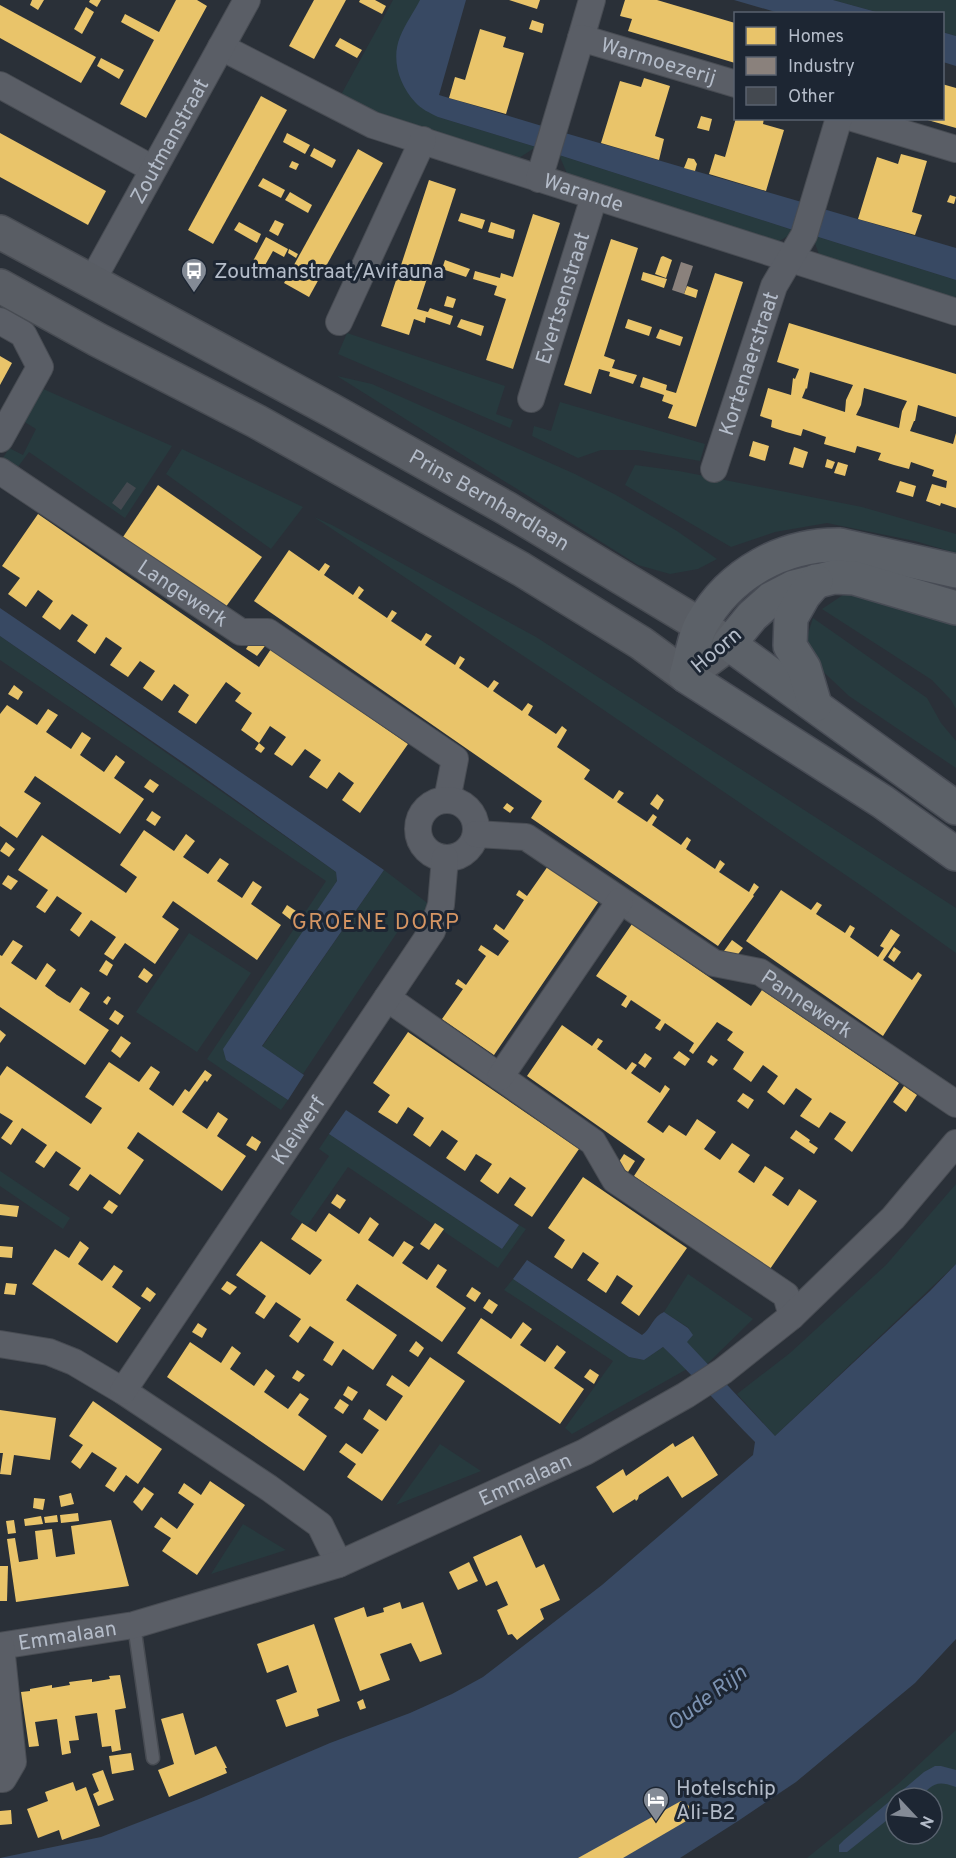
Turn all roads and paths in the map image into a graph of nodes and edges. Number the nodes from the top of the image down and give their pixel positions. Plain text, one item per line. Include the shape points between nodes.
1 (247, 0) edge
2 (592, 0) edge
3 (581, 38) junction
4 (221, 47) junction
5 (734, 84) edge
6 (0, 86) edge
7 (838, 120) edge
8 (860, 120) edge
9 (423, 140) junction
10 (956, 149) edge
11 (153, 169) junction
12 (539, 179) junction
13 (594, 196) junction
14 (0, 232) edge
15 (789, 259) junction
16 (0, 270) edge
17 (92, 281) junction
18 (0, 286) edge
19 (956, 312) edge
20 (0, 321) edge
21 (339, 322) dead end
22 (531, 399) dead end
23 (0, 439) edge
24 (714, 470) dead end
25 (0, 471) edge
26 (956, 571) edge
27 (816, 581) junction
28 (956, 608) edge
29 (700, 625) junction
30 (729, 644) junction
31 (686, 676) junction
32 (816, 705) junction
33 (447, 800) junction
34 (956, 808) edge
35 (476, 834) junction
36 (956, 854) edge
37 (445, 858) junction
38 (620, 901) junction
39 (387, 998) junction
40 (500, 1077) junction
41 (956, 1104) edge
42 (956, 1143) edge
43 (792, 1316) junction
44 (0, 1344) edge
45 (123, 1391) junction
46 (339, 1564) junction
47 (134, 1626) junction
48 (1, 1646) edge
49 (153, 1758) dead end
50 (0, 1779) edge

1 - 4 street, Zoutmanstraat
2 - 3 street, Warmoezerij
3 - 5 street, Warmoezerij
3 - 12 street, Warmoezerij
4 - 9 street, Warande via 373,125
4 - 11 street, Zoutmanstraat
6 - 11 street
7 - 15 street via 804,235
8 - 10 street
9 - 12 street, Warande
9 - 21 street
11 - 17 street, Zoutmanstraat
12 - 13 street, Warande
13 - 15 street, Warande
13 - 22 street, Evertsenstraat
14 - 17 main road, Prins Bernhardlaan
15 - 19 street, Warande
15 - 24 street, Kortenaerstraat via 774,286
16 - 17 main road via 54,282
17 - 29 main road, Prins Bernhardlaan via 506,508
18 - 31 main road, Prins Bernhardlaan via 256,421 521,569 641,643
20 - 23 street via 23,334 40,367
25 - 33 street, Langewerk via 241,632 268,632 455,759
26 - 29 main road, Hoorn via 840,545 801,549 778,555 728,589
27 - 28 main road, Hoorn via 854,578
27 - 30 main road, Hoorn via 771,599
27 - 32 main road via 791,618 790,646 804,668
29 - 30 main road, Prins Bernhardlaan
29 - 31 main road, Hoorn
30 - 31 main road, Hoorn
30 - 32 main road, Prins Bernhardlaan
31 - 36 main road, Prins Bernhardlaan via 883,802
32 - 34 main road, Prins Bernhardlaan
33 - 35 street via 460,803 469,811 476,822
33 - 37 street via 427,808 418,828 425,848
35 - 37 street via 465,852
35 - 38 street, Pannewerk via 526,837
37 - 39 street, Kleiwerf via 441,905 432,931
38 - 40 street
38 - 41 street, Pannewerk via 714,963 760,972
39 - 40 street
39 - 45 street, Kleiwerf
40 - 43 street via 592,1142 615,1180 786,1295
42 - 43 street, Emmalaan via 893,1218
43 - 46 street, Emmalaan via 687,1395 585,1452
44 - 45 street via 57,1355
45 - 46 street via 321,1525
46 - 47 street, Emmalaan
47 - 48 street, Emmalaan
47 - 49 lane
48 - 50 street via 13,1762

